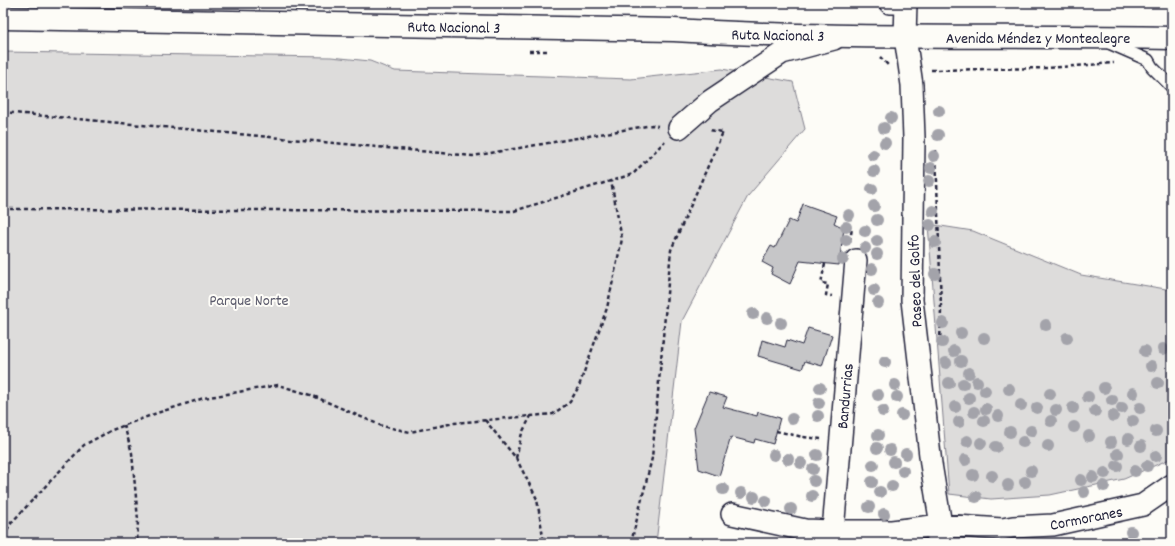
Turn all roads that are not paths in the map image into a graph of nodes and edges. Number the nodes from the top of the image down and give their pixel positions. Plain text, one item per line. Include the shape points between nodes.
1 (890, 3) edge
2 (3, 18) edge
3 (845, 36) junction
4 (905, 37) junction
5 (1095, 37) junction
6 (1172, 38) edge
7 (1172, 87) edge
8 (679, 128) road end
9 (856, 260) dead end
10 (1172, 485) edge
11 (732, 514) dead end
12 (833, 531) junction
13 (939, 534) edge
14 (965, 543) edge

1 - 4 street, Paseo del Golfo via 906,3
2 - 3 highway, Ruta Nacional 3 via 666,30
3 - 4 highway, Ruta Nacional 3
3 - 8 street via 782,54 710,101
4 - 5 highway, Avenida Méndez y Montealegre
4 - 13 street, Paseo del Golfo via 912,85 914,138 912,300
5 - 6 highway, Avenida Méndez y Montealegre
5 - 7 lane via 1148,60
9 - 12 street, Bandurrias
10 - 13 street, Cormoranes via 1142,505 1053,525
11 - 12 street, Cormoranes via 805,530
12 - 13 street, Cormoranes
13 - 14 street via 959,534

